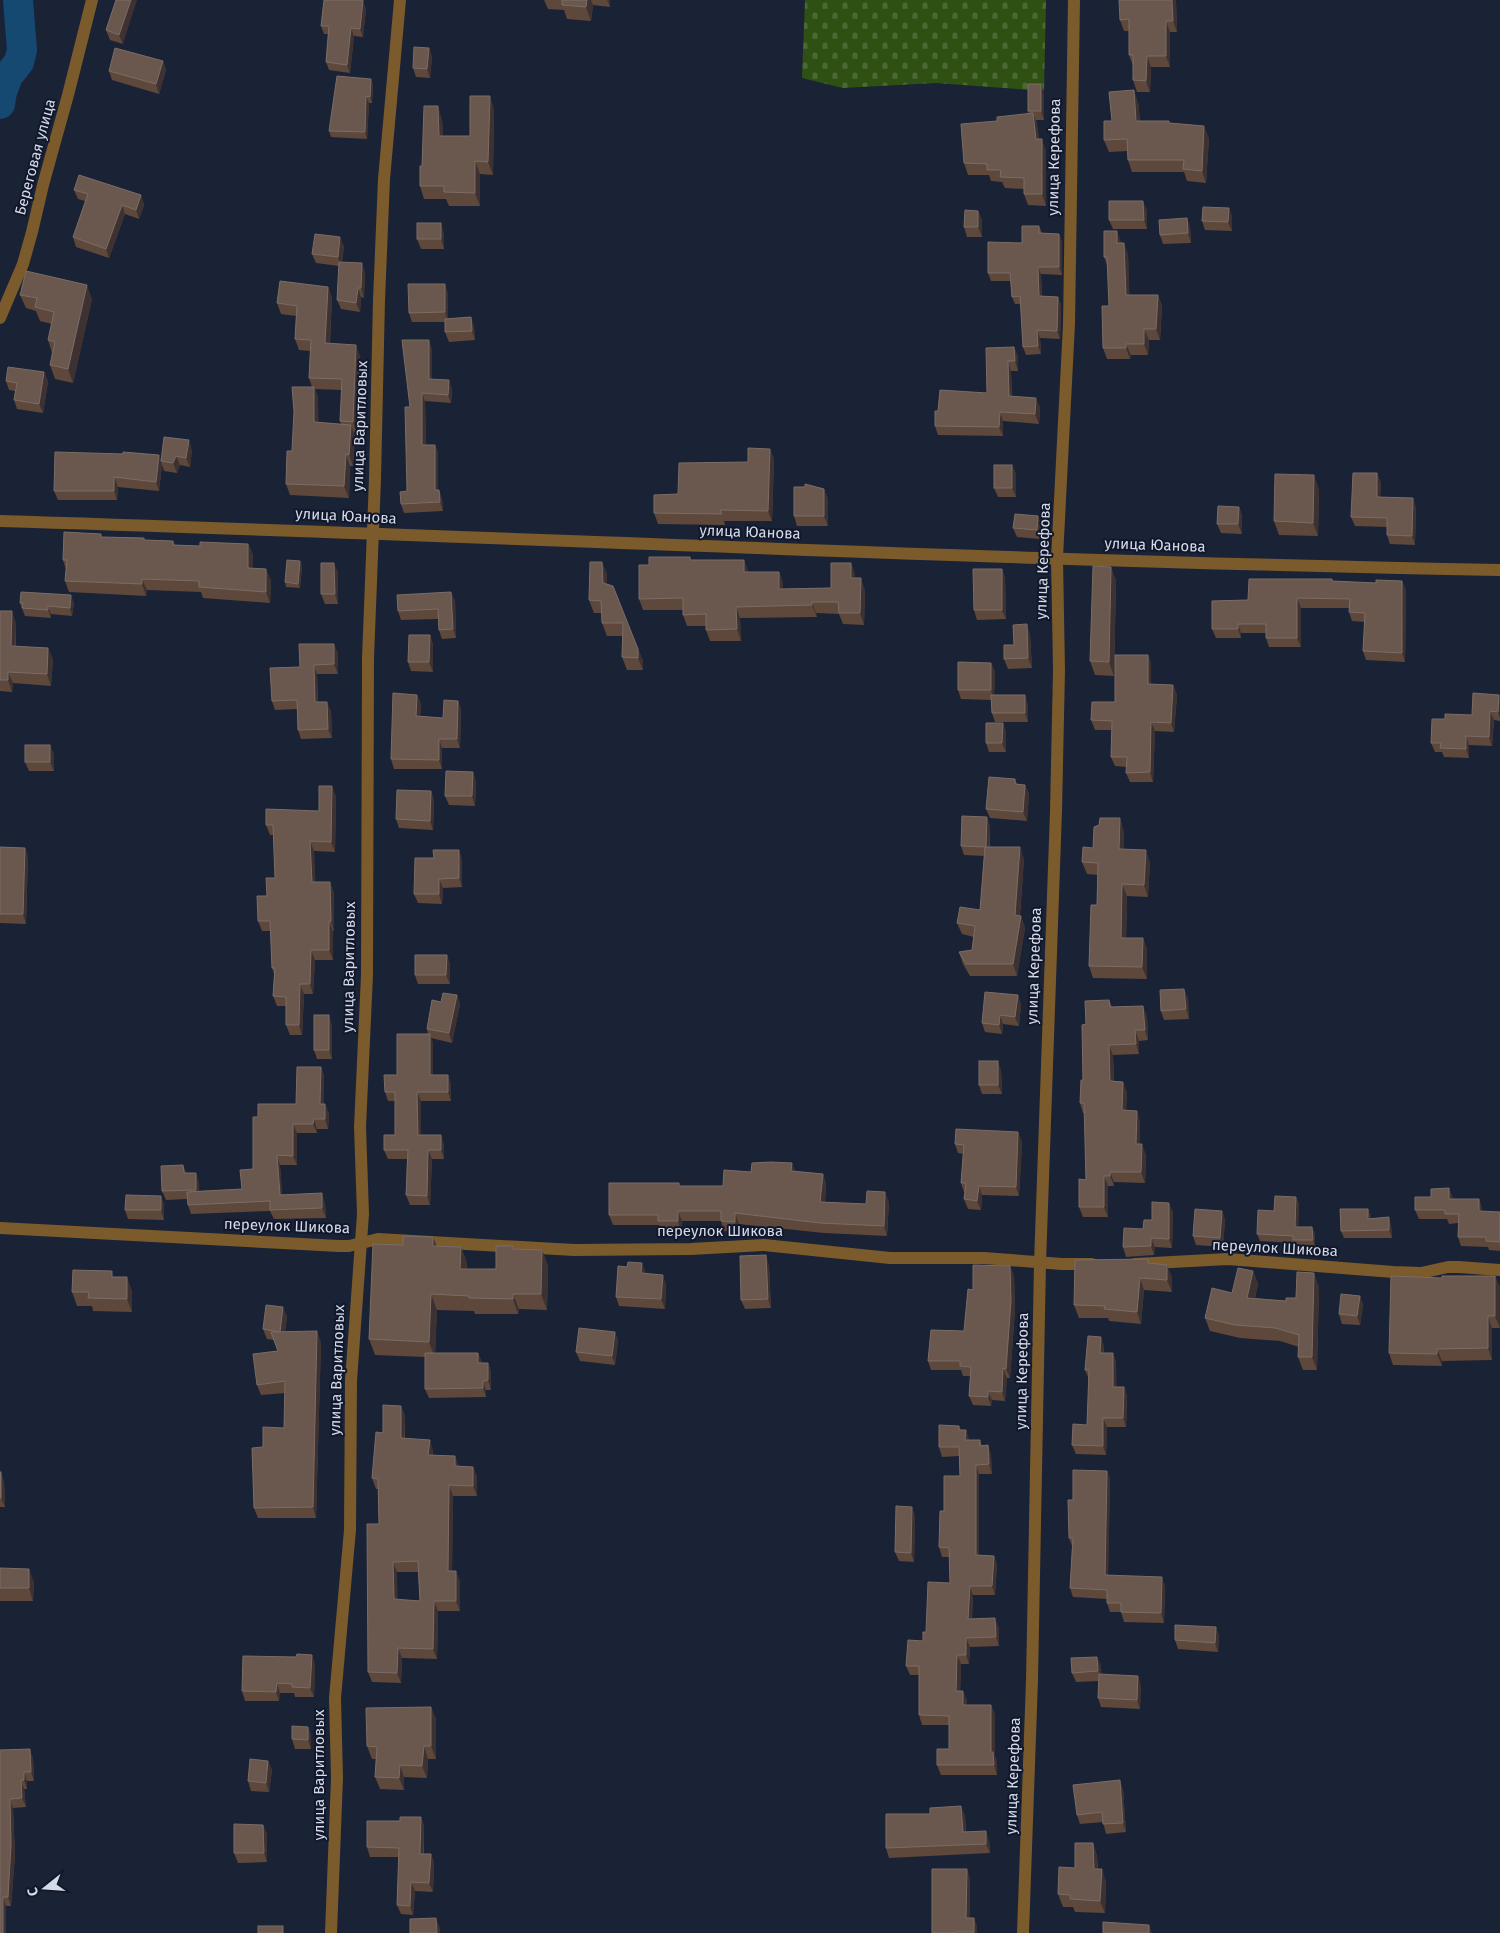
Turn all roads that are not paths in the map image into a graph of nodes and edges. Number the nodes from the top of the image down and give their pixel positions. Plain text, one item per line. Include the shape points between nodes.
1 (92, 0) edge
2 (400, 0) edge
3 (1074, 0) edge
4 (0, 318) edge
5 (0, 521) edge
6 (372, 534) junction
7 (1057, 558) junction
8 (1500, 570) edge
9 (0, 1228) edge
10 (361, 1243) junction
11 (1040, 1263) junction
12 (1105, 1265) edge
13 (1123, 1265) edge
14 (1500, 1270) edge
15 (331, 1933) edge
16 (1023, 1933) edge

1 - 4 street, Береговая улица via 32,232
2 - 6 street, улица Варитловых via 384,180
3 - 7 street, улица Керефова via 1069,324
5 - 6 street, улица Юанова
6 - 7 street, улица Юанова
6 - 10 street, улица Варитловых via 367,975 360,1127
7 - 8 street, улица Юанова
7 - 11 street, улица Керефова via 1056,811
9 - 10 street, переулок Шикова via 339,1246
10 - 11 street, переулок Шикова via 378,1239 574,1250 764,1245 890,1258 984,1258
10 - 15 street, улица Варитловых via 352,1381 350,1530 335,1698 337,1778
11 - 12 street, переулок Шикова
11 - 16 street, улица Керефова via 1033,1640
13 - 14 street, переулок Шикова via 1228,1259 1393,1272 1421,1273 1448,1267

